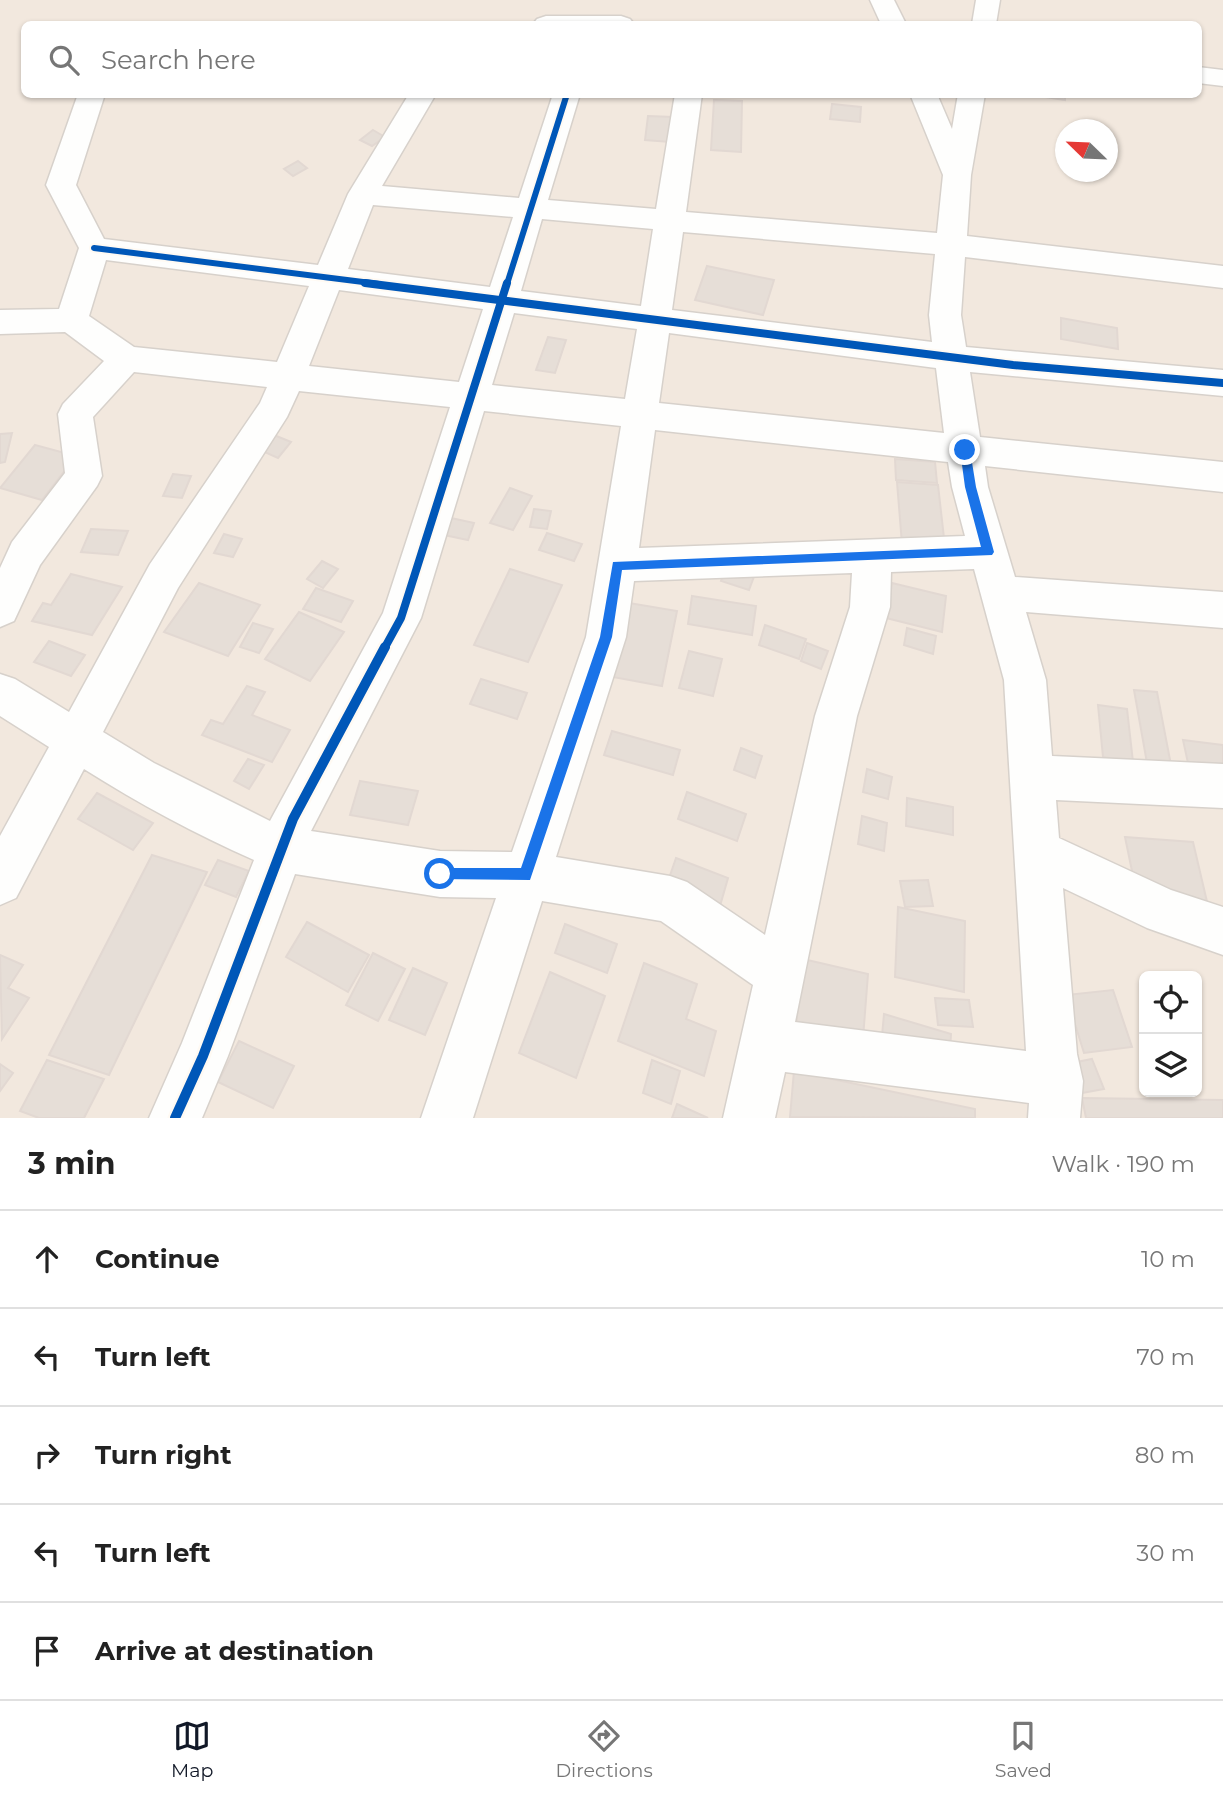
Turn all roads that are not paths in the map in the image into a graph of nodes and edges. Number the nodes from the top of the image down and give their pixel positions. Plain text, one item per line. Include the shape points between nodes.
1 (882, 0) edge
2 (988, 0) edge
3 (892, 21) edge
4 (984, 21) edge
5 (1202, 75) edge
6 (1223, 78) edge
7 (91, 98) edge
8 (420, 98) edge
9 (566, 98) edge
10 (688, 98) edge
11 (925, 98) edge
12 (971, 98) edge
13 (957, 175) junction
14 (363, 194) junction
15 (531, 209) junction
16 (670, 221) junction
17 (951, 245) junction
18 (94, 248) junction
19 (1223, 277) edge
20 (328, 279) junction
21 (501, 300) junction
22 (71, 320) junction
23 (655, 320) junction
24 (0, 322) edge
25 (0, 339) edge
26 (951, 357) junction
27 (126, 359) junction
28 (288, 377) junction
29 (1223, 383) edge
30 (471, 397) junction
31 (640, 415) junction
32 (965, 450) junction
33 (1223, 477) edge
34 (988, 552) junction
35 (872, 556) junction
36 (617, 565) junction
37 (1000, 593) junction
38 (0, 609) edge
39 (1223, 610) edge
40 (0, 693) edge
41 (78, 740) junction
42 (1032, 777) junction
43 (1223, 786) edge
44 (283, 849) junction
45 (1037, 850) junction
46 (526, 875) junction
47 (0, 882) edge
48 (1223, 931) edge
49 (780, 974) junction
50 (765, 1044) junction
51 (1055, 1099) edge
52 (175, 1118) edge
53 (447, 1118) edge
54 (749, 1118) edge

1 - 3 street
2 - 4 street
5 - 6 street
7 - 18 street via 61,185
8 - 14 street
9 - 15 street
10 - 16 street
11 - 13 street
12 - 13 street
13 - 17 street
14 - 15 street
14 - 20 street
15 - 16 street
15 - 21 street
16 - 17 street
16 - 23 street
17 - 19 street
17 - 26 street via 945,315
18 - 20 street
18 - 22 street
20 - 21 street
20 - 28 street
21 - 23 street
21 - 30 street
22 - 24 street
22 - 25 street via 13,328
22 - 27 street
23 - 26 street
23 - 31 street
26 - 29 street
26 - 32 street
27 - 28 street
27 - 38 street via 75,414 84,476 26,554
28 - 30 street
28 - 41 street via 275,408 164,576
30 - 31 street
30 - 44 street via 401,618 293,818
31 - 32 street
31 - 36 street
32 - 33 street
32 - 34 street
34 - 35 street
34 - 37 street
35 - 36 street
35 - 49 street via 870,607 836,716
36 - 46 street via 606,637
37 - 39 street
37 - 42 street via 1025,680
40 - 41 street
41 - 44 street via 138,778
41 - 47 street
42 - 43 street
42 - 45 street
44 - 46 street via 440,874
44 - 52 street
45 - 48 street via 1164,911
45 - 51 street
46 - 49 street via 670,899
46 - 53 street
49 - 50 street
50 - 51 street
50 - 54 street

